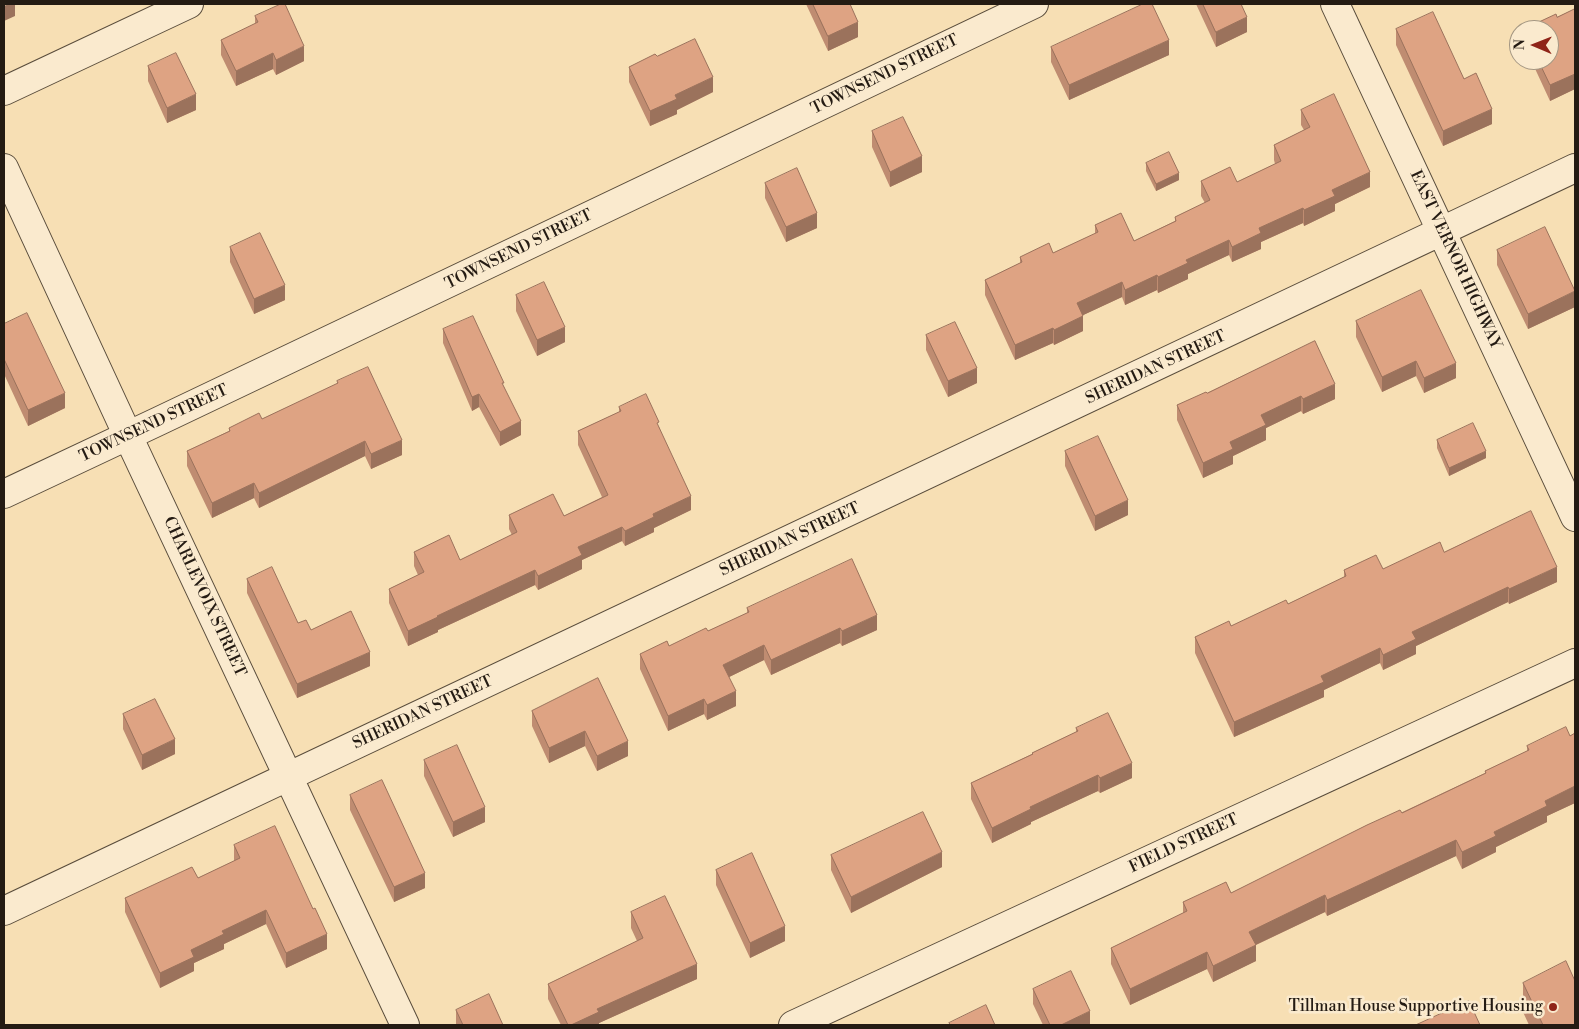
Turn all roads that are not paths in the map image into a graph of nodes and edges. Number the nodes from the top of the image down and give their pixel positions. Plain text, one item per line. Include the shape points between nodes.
1 (189, 4) edge
2 (1034, 4) edge
3 (1335, 4) edge
4 (4, 91) edge
5 (4, 168) edge
6 (1575, 168) edge
7 (1442, 233) junction
8 (128, 436) junction
9 (4, 494) edge
10 (1575, 517) edge
11 (1575, 663) edge
12 (289, 777) junction
13 (4, 912) edge
14 (405, 1025) edge
15 (793, 1025) edge

1 - 4 street
2 - 8 street, TOWNSEND STREET
3 - 7 street, EAST VERNOR HIGHWAY
5 - 8 street, CHARLEVOIX STREET
6 - 7 street, SHERIDAN STREET
7 - 10 street, EAST VERNOR HIGHWAY
7 - 12 street, SHERIDAN STREET
8 - 9 street, TOWNSEND STREET
8 - 12 street, CHARLEVOIX STREET
11 - 15 street, FIELD STREET
12 - 13 street, SHERIDAN STREET
12 - 14 street, CHARLEVOIX STREET

